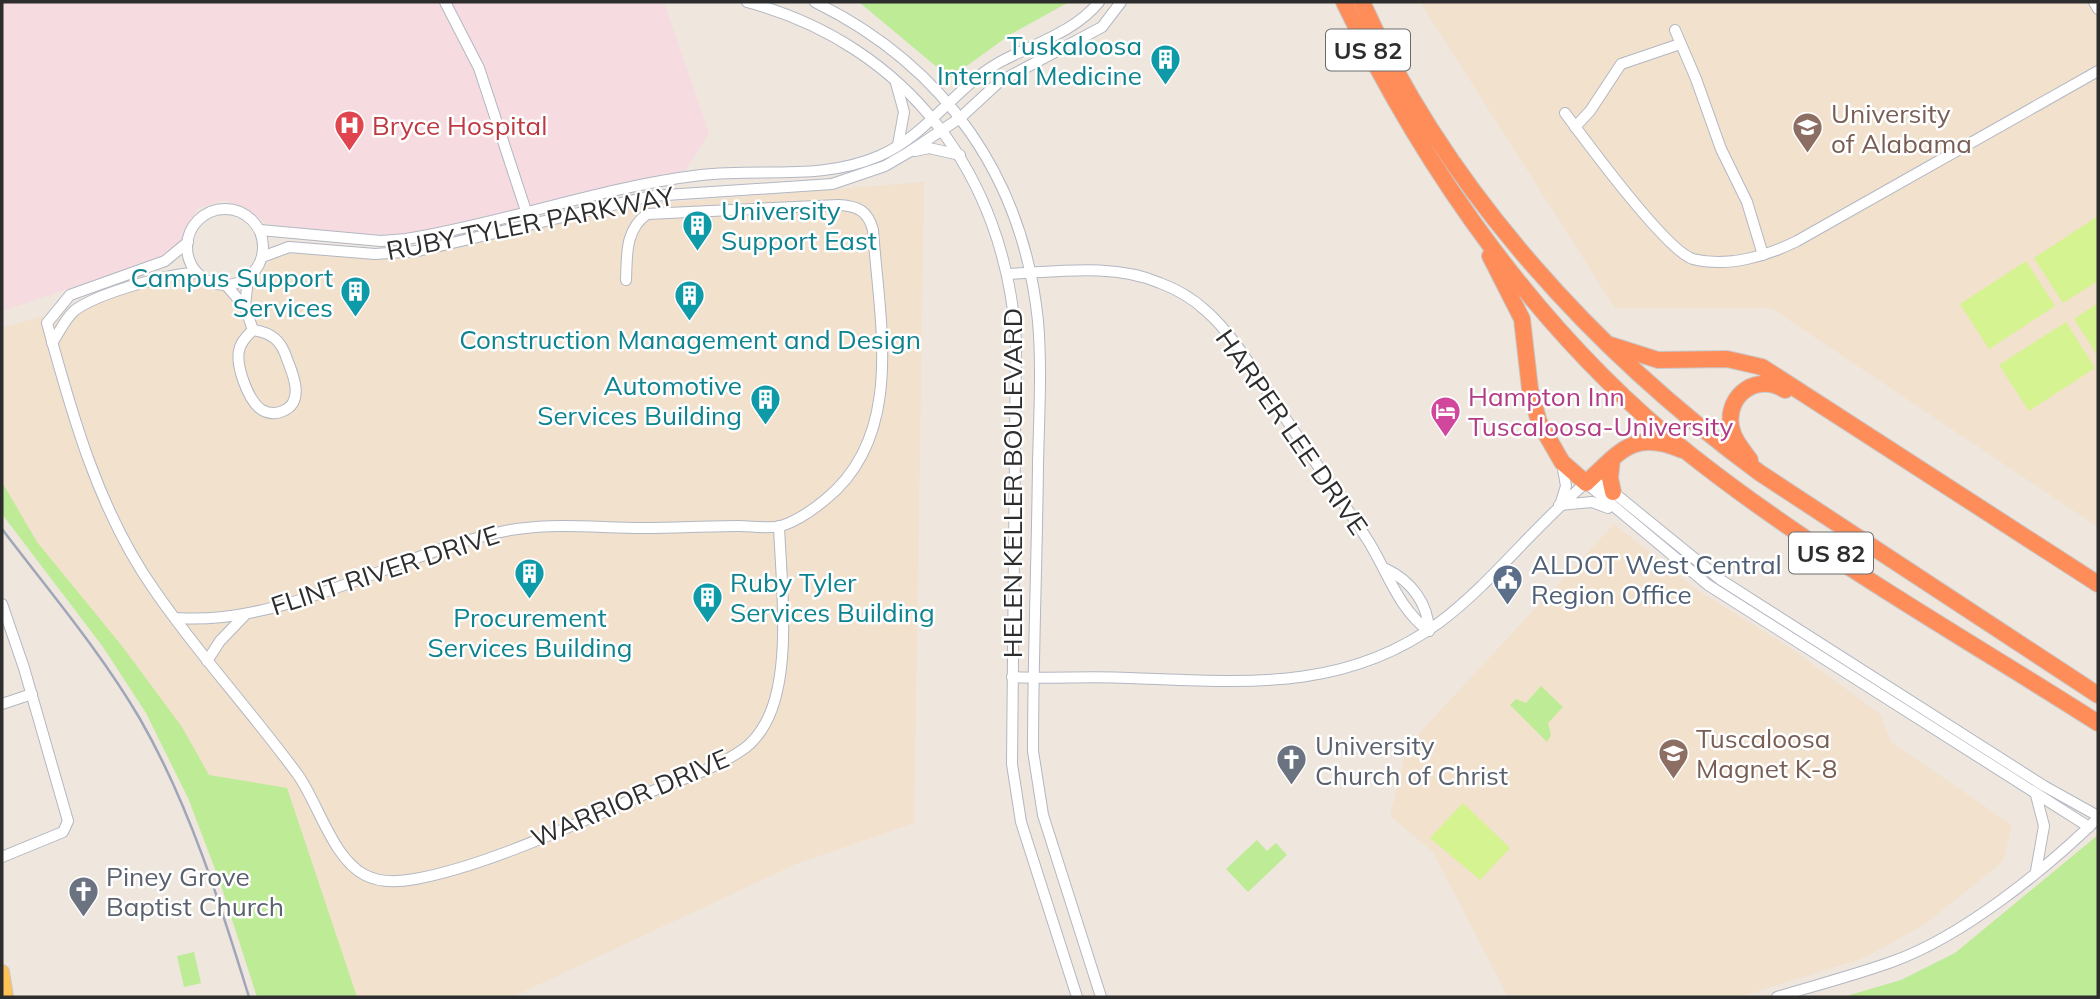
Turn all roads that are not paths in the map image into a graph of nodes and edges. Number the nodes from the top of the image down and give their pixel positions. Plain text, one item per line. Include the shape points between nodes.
1 (445, 2) edge
2 (747, 2) edge
3 (815, 2) edge
4 (1099, 2) edge
5 (1121, 2) edge
6 (1343, 2) edge
7 (1362, 2) edge
8 (2094, 2) edge
9 (2098, 9) edge
10 (1074, 24) junction
11 (1675, 30) dead end
12 (1081, 39) junction
13 (1680, 44) junction
14 (998, 63) junction
15 (2098, 72) edge
16 (1008, 78) junction
17 (895, 79) junction
18 (949, 103) junction
19 (1565, 113) dead end
20 (935, 118) junction
21 (960, 118) junction
22 (1576, 127) junction
23 (943, 130) junction
24 (898, 145) junction
25 (909, 152) junction
26 (960, 155) junction
27 (526, 213) junction
28 (531, 226) junction
29 (1477, 229) junction
30 (260, 230) junction
31 (188, 242) junction
32 (1763, 255) junction
33 (262, 257) junction
34 (197, 273) junction
35 (1031, 273) junction
36 (1007, 274) junction
37 (248, 278) junction
38 (626, 280) dead end
39 (226, 285) junction
40 (245, 307) junction
41 (253, 330) junction
42 (1603, 342) junction
43 (52, 343) junction
44 (1690, 454) junction
45 (1612, 459) junction
46 (1562, 462) junction
47 (1760, 473) junction
48 (1586, 483) junction
49 (1613, 492) junction
50 (1559, 505) junction
51 (1618, 513) junction
52 (779, 526) junction
53 (1386, 569) junction
54 (2098, 584) edge
55 (2098, 594) edge
56 (2, 604) edge
57 (244, 616) junction
58 (177, 618) junction
59 (1429, 631) junction
60 (207, 661) junction
61 (1012, 677) junction
62 (1033, 678) junction
63 (32, 694) junction
64 (2098, 695) edge
65 (2, 704) edge
66 (2098, 723) edge
67 (2036, 795) junction
68 (2098, 817) edge
69 (2088, 827) junction
70 (2, 857) edge
71 (2036, 871) junction
72 (2, 972) edge
73 (6, 997) edge
74 (1077, 997) edge
75 (1101, 997) edge
76 (1777, 997) edge

1 - 27 street via 479,68
2 - 17 street, HELEN KELLER BOULEVARD via 780,10 832,35
3 - 18 street, HELEN KELLER BOULEVARD via 857,22 906,59
4 - 10 street, RUBY TYLER PARKWAY
5 - 12 street, RUBY TYLER PARKWAY via 1102,27
6 - 29 highway, US 82 via 1409,122
7 - 42 highway, US 82 via 1440,141 1521,250
8 - 9 street
10 - 12 street
10 - 14 street, RUBY TYLER PARKWAY
11 - 13 street
12 - 16 street, RUBY TYLER PARKWAY
13 - 22 street via 1621,64
13 - 32 street via 1720,149 1747,202
14 - 16 street
14 - 18 street, RUBY TYLER PARKWAY
15 - 32 street via 1797,241
16 - 21 street, RUBY TYLER PARKWAY
17 - 20 street, HELEN KELLER BOULEVARD
17 - 24 street via 904,112
18 - 20 street, RUBY TYLER PARKWAY
18 - 21 street, HELEN KELLER BOULEVARD
19 - 22 street
20 - 23 street, HELEN KELLER BOULEVARD
20 - 24 street, RUBY TYLER PARKWAY
21 - 23 street, RUBY TYLER PARKWAY
21 - 35 street, HELEN KELLER BOULEVARD via 996,173 1019,226
22 - 32 street via 1623,189 1685,255 1727,260
23 - 25 street, RUBY TYLER PARKWAY
23 - 26 street, HELEN KELLER BOULEVARD
24 - 27 street, RUBY TYLER PARKWAY via 862,162 822,172 700,176
25 - 26 street via 929,148
25 - 28 street, RUBY TYLER PARKWAY via 885,166 832,184 651,196
26 - 36 street, HELEN KELLER BOULEVARD via 988,211
27 - 28 street
27 - 30 street, RUBY TYLER PARKWAY via 381,241
28 - 33 street, RUBY TYLER PARKWAY via 418,251 375,254 289,247
29 - 44 highway, US 82 via 1584,354
29 - 46 highway via 1522,319 1539,422
30 - 31 street via 244,214 224,209 202,217
30 - 33 street
31 - 34 street
31 - 43 street, WARRIOR DRIVE via 165,261 82,289 62,303 47,323
33 - 37 street
34 - 39 street
34 - 43 street via 165,276 91,301 70,315
35 - 36 street, HARPER LEE DRIVE
35 - 53 street, HARPER LEE DRIVE via 1131,274 1159,282 1207,311 1244,356
35 - 62 street, HELEN KELLER BOULEVARD via 1039,343
36 - 61 street, HELEN KELLER BOULEVARD via 1016,340
37 - 39 street
37 - 40 street
38 - 52 street via 631,233 647,214 839,205 862,209 870,219 882,380 872,437 832,494
39 - 40 street
40 - 41 street
41 - 41 street via 244,338 239,355 248,389 260,409 281,412 292,404 296,389 285,351 275,337
42 - 47 highway, US 82 via 1707,435
42 - 54 highway via 1658,360 1727,359 1762,368
43 - 58 street, WARRIOR DRIVE via 88,457 114,519 155,592
44 - 45 highway via 1647,440 1624,447
44 - 66 highway, US 82 via 1764,511
45 - 48 highway
45 - 49 highway via 1609,478
46 - 48 highway
46 - 50 street via 1566,486
47 - 55 highway via 1733,435 1731,412 1741,392 1766,382 1779,386
47 - 64 highway, US 82
48 - 49 street via 1595,482
48 - 50 street
48 - 51 street
49 - 68 street via 1721,580
50 - 51 street via 1592,502
50 - 59 street
51 - 67 street via 1708,585
52 - 57 street, FLINT RIVER DRIVE via 551,525 502,531
52 - 60 street, WARRIOR DRIVE via 783,586 777,690 771,712 753,741 705,769 573,824 419,878 373,878 344,859 300,777
53 - 59 street, HARPER LEE DRIVE via 1414,620
53 - 59 street, HARPER LEE DRIVE via 1405,579 1428,614
56 - 63 street
57 - 58 street, FLINT RIVER DRIVE
57 - 60 street, FLINT RIVER DRIVE
58 - 60 street, WARRIOR DRIVE
59 - 62 street via 1369,661 1296,680
61 - 62 street
61 - 74 street, HELEN KELLER BOULEVARD via 1012,764 1019,809
62 - 75 street, HELEN KELLER BOULEVARD via 1033,751 1043,816
63 - 65 street
63 - 70 street via 68,821 63,832
67 - 69 street
67 - 71 street via 2044,826
68 - 69 street
69 - 71 street
71 - 76 street via 1969,922 1927,946 1895,961
72 - 73 main road

